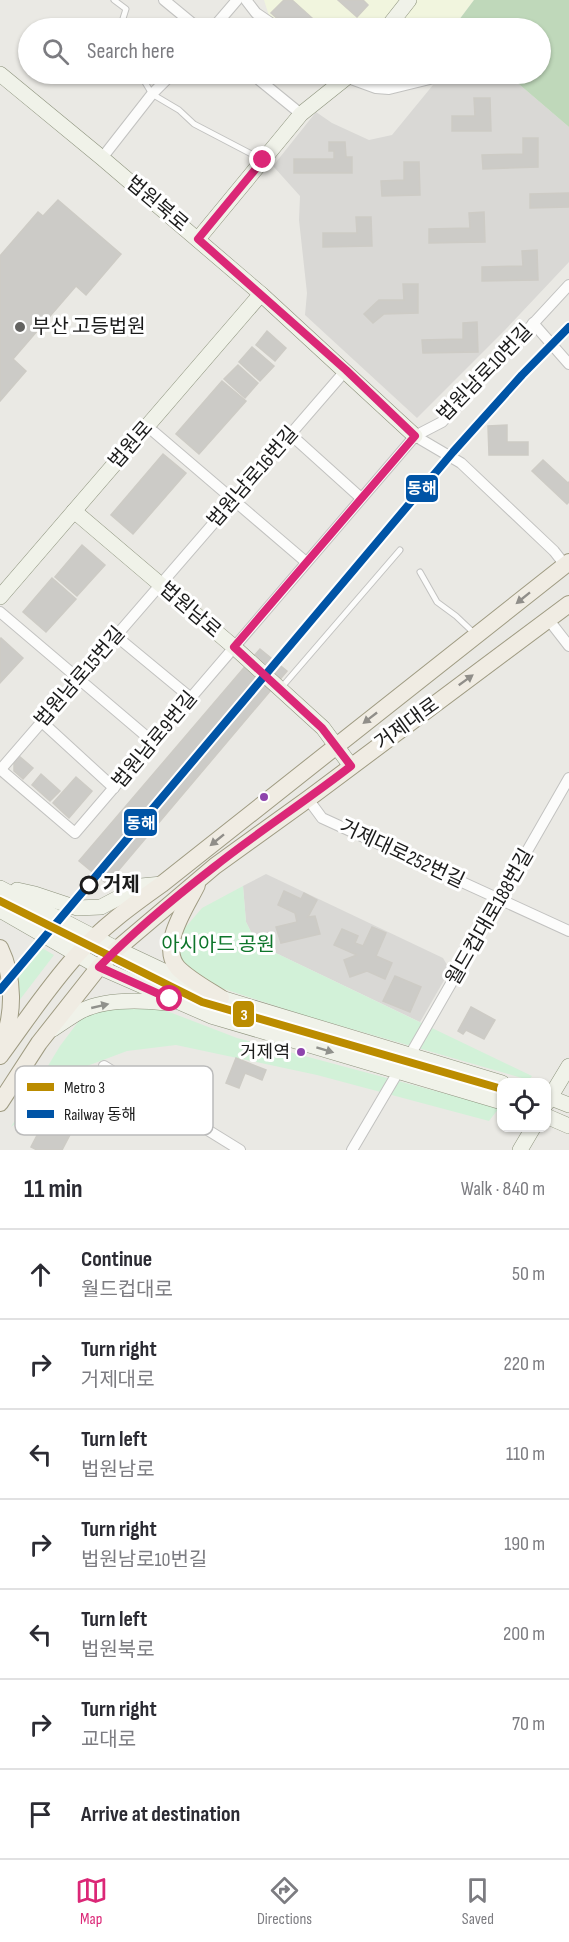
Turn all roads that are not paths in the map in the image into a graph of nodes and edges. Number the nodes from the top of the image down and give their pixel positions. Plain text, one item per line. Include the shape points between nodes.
1 (114, 0) edge
2 (164, 0) edge
3 (237, 0) edge
4 (246, 0) edge
5 (409, 0) edge
6 (123, 18) edge
7 (186, 18) edge
8 (222, 18) edge
9 (263, 18) edge
10 (395, 18) edge
11 (0, 74) edge
12 (146, 84) edge
13 (162, 84) edge
14 (264, 84) edge
15 (336, 84) edge
16 (367, 84) edge
17 (409, 84) edge
18 (152, 94) junction
19 (301, 114) junction
20 (102, 158) junction
21 (263, 160) junction
22 (198, 239) junction
23 (569, 285) edge
24 (261, 294) junction
25 (533, 323) junction
26 (569, 364) edge
27 (346, 370) junction
28 (147, 426) junction
29 (290, 434) junction
30 (415, 436) junction
31 (361, 498) junction
32 (234, 499) junction
33 (74, 511) junction
34 (400, 550) dead end
35 (306, 562) junction
36 (567, 563) edge
37 (420, 572) dead end
38 (160, 584) junction
39 (0, 597) edge
40 (569, 604) edge
41 (0, 612) edge
42 (548, 620) junction
43 (476, 635) junction
44 (116, 636) junction
45 (569, 646) edge
46 (234, 647) junction
47 (78, 679) junction
48 (280, 690) junction
49 (191, 698) junction
50 (42, 722) junction
51 (153, 742) junction
52 (336, 744) junction
53 (351, 766) junction
54 (0, 769) edge
55 (569, 778) edge
56 (114, 788) junction
57 (308, 800) junction
58 (201, 878) junction
59 (162, 884) junction
60 (0, 887) edge
61 (500, 899) junction
62 (0, 910) edge
63 (569, 931) edge
64 (95, 938) junction
65 (0, 948) edge
66 (117, 949) junction
67 (77, 955) junction
68 (99, 967) junction
69 (221, 998) junction
70 (182, 1004) junction
71 (48, 1032) junction
72 (0, 1046) edge
73 (410, 1055) junction
74 (0, 1056) edge
75 (25, 1066) edge
76 (569, 1066) edge
77 (398, 1072) junction
78 (15, 1081) edge
79 (497, 1082) edge
80 (551, 1094) edge
81 (551, 1100) edge
82 (497, 1101) edge
83 (0, 1103) edge
84 (569, 1105) edge
85 (551, 1118) edge
86 (569, 1126) edge
87 (531, 1132) edge
88 (213, 1133) edge
89 (240, 1150) edge
90 (352, 1150) edge
91 (520, 1150) edge

1 - 6 lane via 126,9
2 - 7 street
3 - 8 street
4 - 9 street
5 - 10 main road
11 - 20 main road, 법원북로
12 - 18 lane
13 - 18 street
14 - 19 street
15 - 19 main road
16 - 17 street via 389,89
18 - 20 street
18 - 21 lane via 194,124
19 - 21 main road
20 - 22 main road, 법원북로
21 - 22 main road
22 - 24 main road, 법원북로
23 - 25 street, 법원남로10번길
24 - 27 main road, 법원북로
24 - 28 main road, 법원로
25 - 26 street
25 - 30 street, 법원남로10번길 via 442,422
27 - 29 street, 법원남로16번길
27 - 30 main road, 법원북로
28 - 32 street
28 - 33 main road, 법원로
29 - 31 street
29 - 32 street, 법원남로16번길
30 - 31 street, 법원남로10번길
30 - 36 street via 461,463
31 - 35 street, 법원남로10번길
32 - 35 street
32 - 38 street, 법원남로16번길
33 - 38 main road, 법원남로
33 - 39 main road, 법원로
34 - 48 lane
35 - 46 street, 법원남로10번길
36 -> 43 main road, 거제대로
37 - 43 lane via 437,602
38 - 44 street, 법원남로15번길
38 - 46 main road, 법원남로
40 - 42 main road, 거제대로
41 - 47 street
42 - 45 street
53 -> 42 main road, 거제대로
43 -> 52 main road, 거제대로
44 - 47 street, 법원남로15번길
44 - 49 street
46 - 48 main road, 법원남로
46 - 49 street, 법원남로9번길
47 - 50 street, 법원남로15번길
47 - 51 street
48 - 52 main road, 법원남로
49 - 51 street, 법원남로9번길
50 - 54 street, 법원남로15번길
50 - 56 street
51 - 56 street, 법원남로9번길
52 - 53 main road, 법원남로
52 -> 59 main road, 거제대로
53 - 57 main road, 거제대로
54 - 56 street, 법원남로9번길 via 75,833
55 - 61 street, 월드컵대로188번길
57 - 58 main road, 거제대로
57 - 61 street, 거제대로252번길 via 322,818
58 - 66 main road, 거제대로
58 - 69 main road via 171,946 177,967
59 - 60 main road via 141,886 101,908 77,908
59 - 64 main road, 거제대로
60 - 64 main road
61 - 63 street, 거제대로252번길
61 - 73 street, 월드컵대로188번길
62 - 67 main road
64 - 66 main road
64 - 67 main road, 거제대로
65 - 72 main road via 10,972 11,1000
66 - 68 main road, 거제대로
66 - 69 main road
67 - 68 main road
67 - 74 main road, 거제대로
68 - 70 main road
68 - 71 main road, 거제대로
69 - 73 main road
71 -> 70 main road via 83,1010 118,1002
70 -> 77 main road
71 - 75 main road, 거제대로
73 - 79 main road
76 - 80 main road
77 - 82 main road
77 - 90 street
78 - 83 main road, 거제대로
81 - 84 main road
85 - 86 main road
87 - 91 main road
88 - 89 street

